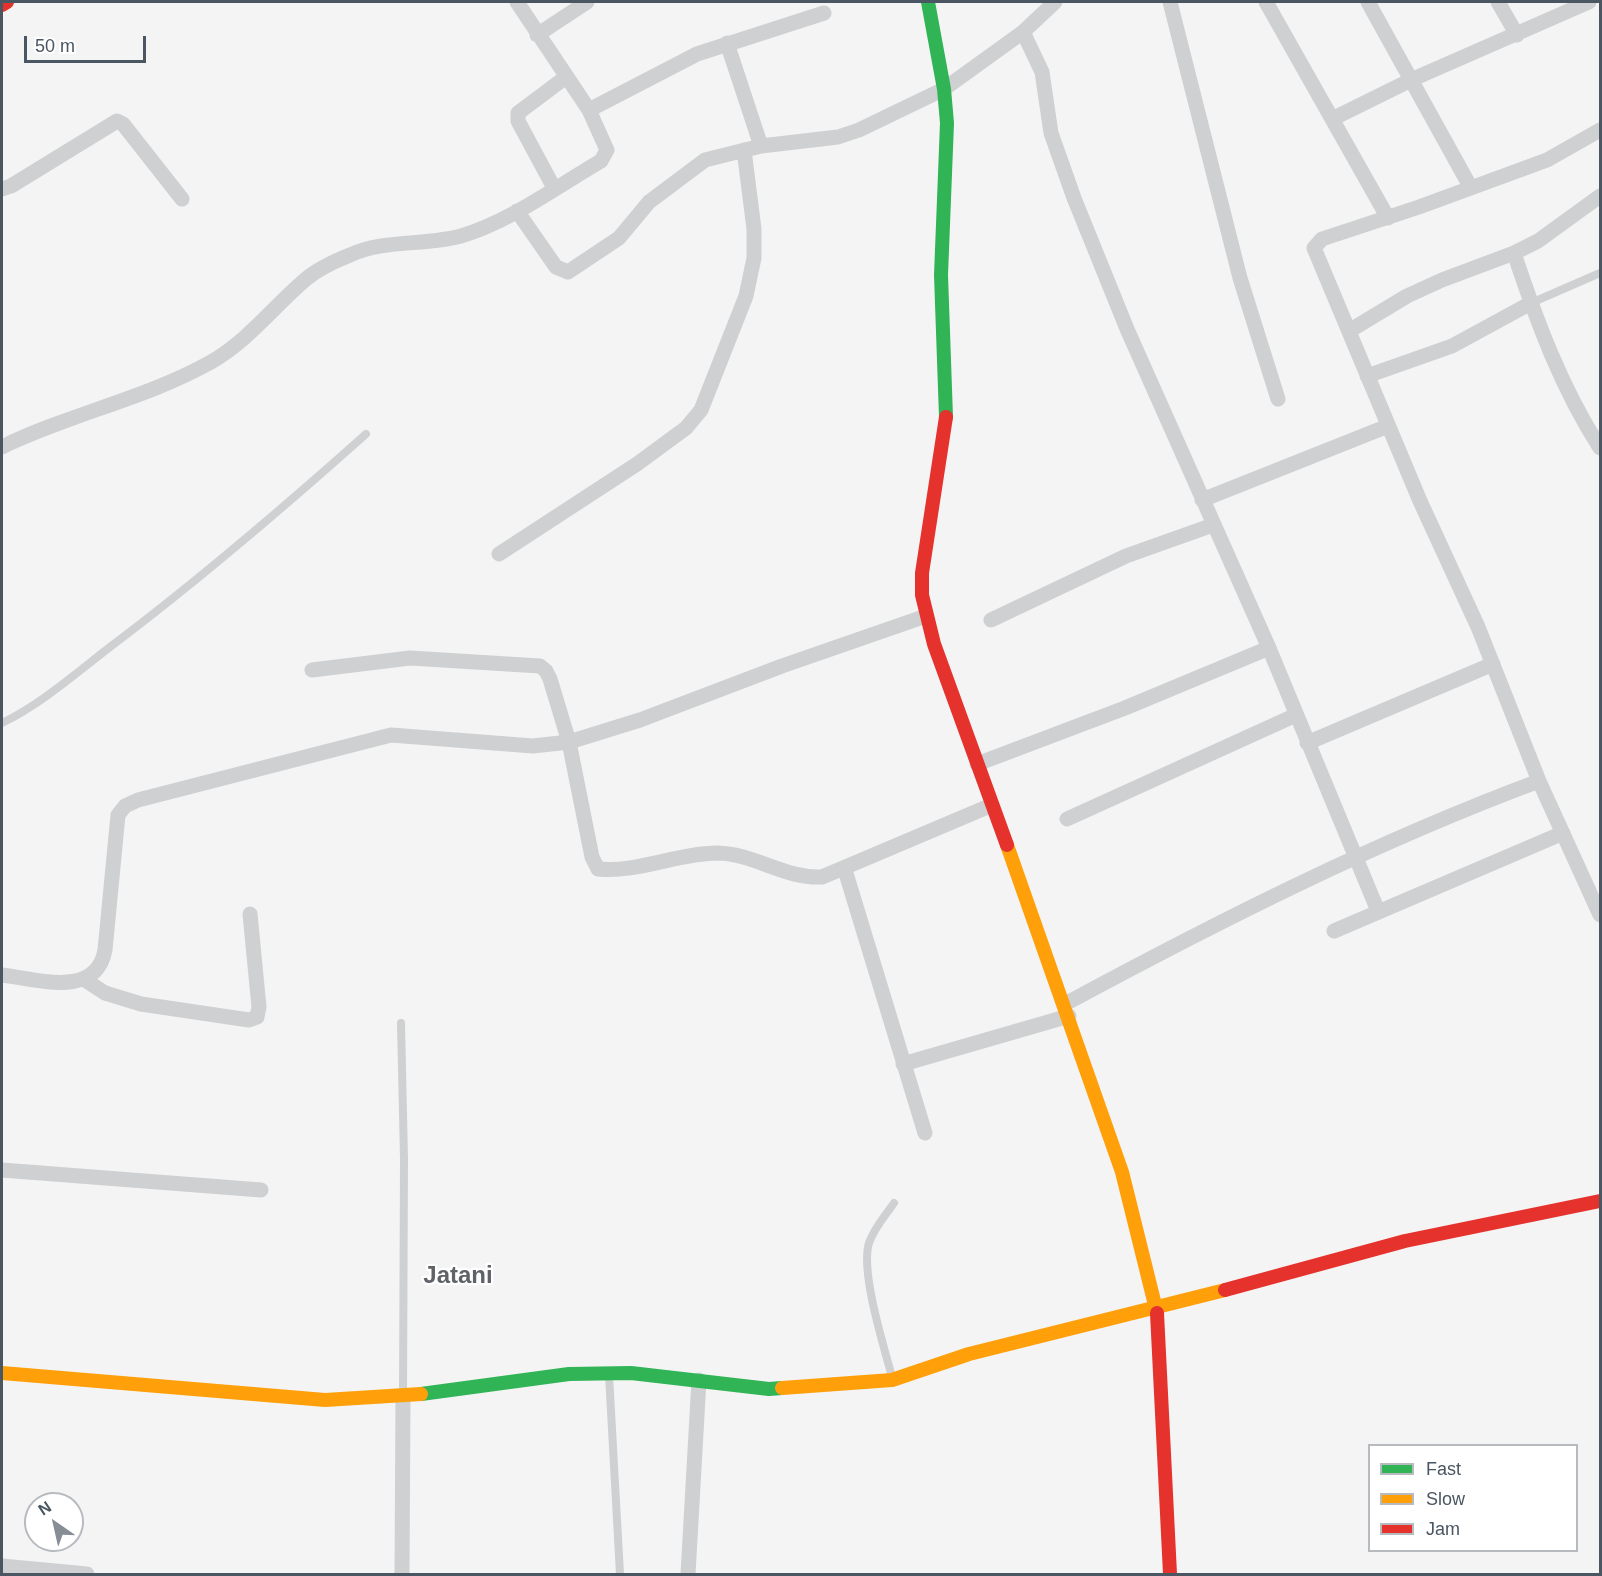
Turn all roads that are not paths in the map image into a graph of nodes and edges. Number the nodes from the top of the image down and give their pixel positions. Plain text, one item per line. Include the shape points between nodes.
1 (7, 2) edge
2 (517, 2) edge
3 (587, 2) edge
4 (928, 2) edge
5 (1170, 2) edge
6 (1266, 2) edge
7 (1368, 2) edge
8 (1498, 2) edge
9 (1589, 2) edge
10 (1049, 4) edge
11 (2, 5) edge
12 (824, 13) dead end
13 (1023, 32) junction
14 (537, 35) junction
15 (1517, 35) junction
16 (727, 43) junction
17 (566, 77) junction
18 (1413, 79) junction
19 (944, 89) junction
20 (589, 110) junction
21 (1332, 119) junction
22 (1600, 130) edge
23 (761, 146) junction
24 (744, 150) junction
25 (554, 188) junction
26 (1471, 188) junction
27 (2, 189) edge
28 (1600, 196) edge
29 (182, 199) dead end
30 (517, 211) junction
31 (1388, 218) junction
32 (1514, 253) junction
33 (1600, 273) edge
34 (1531, 303) junction
35 (1349, 331) junction
36 (1367, 376) junction
37 (1278, 399) dead end
38 (1388, 426) junction
39 (366, 434) dead end
40 (2, 447) edge
41 (1600, 448) edge
42 (1202, 500) junction
43 (1213, 525) junction
44 (499, 554) dead end
45 (926, 616) junction
46 (991, 620) dead end
47 (1269, 648) junction
48 (1493, 664) junction
49 (312, 670) dead end
50 (1296, 715) junction
51 (2, 723) edge
52 (569, 742) junction
53 (1307, 743) junction
54 (977, 764) junction
55 (1539, 781) junction
56 (992, 805) junction
57 (1067, 819) dead end
58 (1563, 832) junction
59 (1357, 856) junction
60 (845, 870) junction
61 (1378, 911) junction
62 (250, 914) dead end
63 (1600, 915) edge
64 (1335, 931) dead end
65 (2, 975) edge
66 (85, 980) junction
67 (1067, 1010) junction
68 (401, 1023) dead end
69 (903, 1064) junction
70 (925, 1133) dead end
71 (2, 1170) edge
72 (261, 1190) dead end
73 (1600, 1201) edge
74 (894, 1203) dead end
75 (1157, 1308) junction
76 (2, 1373) edge
77 (609, 1373) junction
78 (699, 1380) junction
79 (892, 1380) junction
80 (403, 1396) junction
81 (2, 1566) edge
82 (87, 1575) edge
83 (402, 1575) edge
84 (620, 1575) edge
85 (688, 1575) edge
86 (1170, 1575) edge

1 - 11 street
2 - 14 street
3 - 14 street
4 - 19 street
5 - 37 street via 1240,278
6 - 21 street
7 - 18 street
8 - 15 street
9 - 15 street
10 - 13 street
12 - 16 street
13 - 19 street
13 - 42 street via 1042,72 1052,132 1074,198
14 - 17 street
15 - 18 street
16 - 20 street via 697,54
16 - 23 street
17 - 20 street
17 - 25 street via 518,113 518,121
18 - 21 street
18 - 26 street
19 - 23 street via 838,137
19 - 45 street via 942,275 946,419 922,573
20 - 25 street via 605,143 606,155
21 - 31 street
22 - 26 street via 1547,160
23 - 24 street
24 - 30 street via 697,165 649,202 619,238 568,272 556,267
24 - 44 street via 754,258 746,296 701,410 686,428 637,464
25 - 30 street
26 - 31 street
27 - 29 street via 117,122 123,124
28 - 32 street via 1538,241
30 - 40 street via 461,236 384,245 344,257 307,278 257,329 213,361 122,403
31 - 35 street via 1322,239 1314,248
32 - 34 street
32 - 35 street via 1424,288
33 - 34 lane
34 - 36 street via 1452,346
34 - 41 street via 1562,379
35 - 36 street
36 - 38 street
38 - 42 street
38 - 48 street
39 - 51 lane via 175,598 36,704
42 - 43 street
43 - 46 street via 1126,556
43 - 47 street
45 - 52 street
45 - 54 street
47 - 50 street
47 - 54 street
48 - 53 street
48 - 55 street
49 - 52 street via 410,658 540,666 550,679
50 - 53 street
50 - 57 street
52 - 60 street via 598,869 718,853 761,862 795,876 822,878
52 - 66 street via 533,746 391,735 125,806 115,827 103,963
53 - 59 street
54 - 56 street
55 - 58 street
55 - 59 street
56 - 60 street
56 - 67 street
58 - 61 street
58 - 63 street
59 - 61 street
59 - 67 street via 1176,944
60 - 69 street
61 - 64 street
62 - 66 street via 257,1017 249,1020 141,1004 105,993
65 - 66 street via 71,983
67 - 69 street
67 - 75 street via 1122,1172
68 - 80 lane
69 - 70 street
71 - 72 street
73 - 75 street via 1405,1240
74 - 79 lane via 875,1229 867,1259
75 - 79 street via 979,1352
75 - 86 street
76 - 80 street via 325,1400
77 - 78 street
77 - 80 street via 569,1374
77 - 84 lane
78 - 79 street via 769,1389
78 - 85 street
80 - 83 street
81 - 82 street

